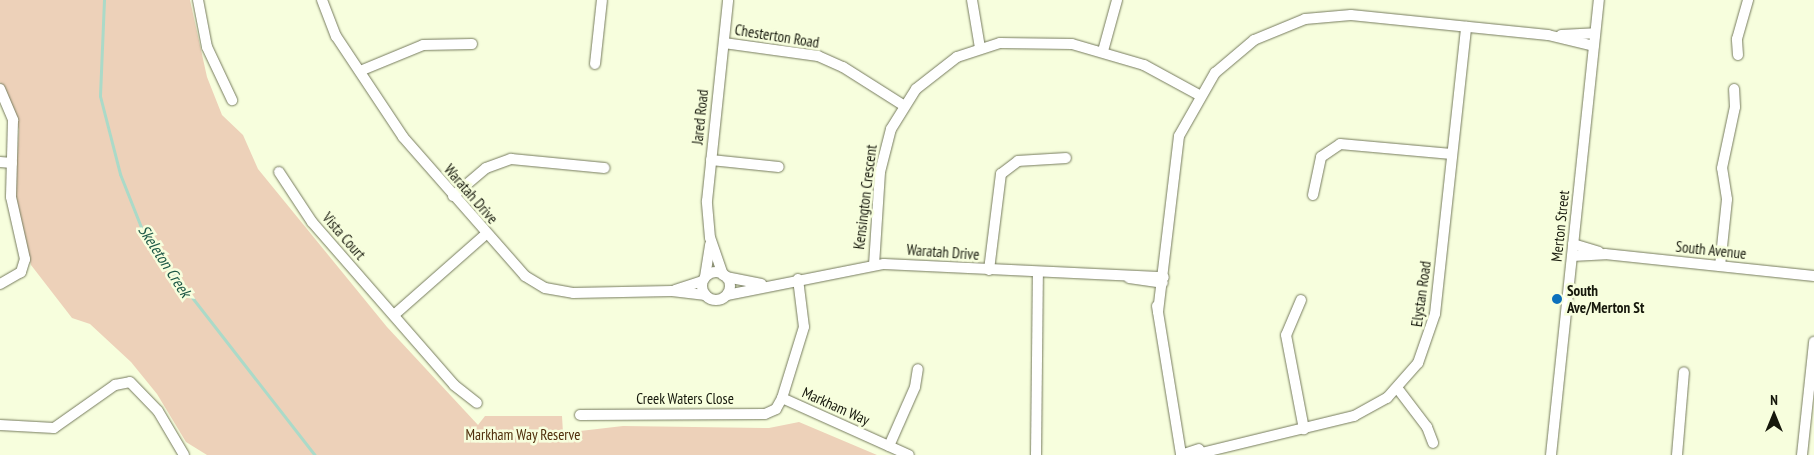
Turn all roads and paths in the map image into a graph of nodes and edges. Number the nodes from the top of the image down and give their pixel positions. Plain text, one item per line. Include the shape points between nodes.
1 (198, 0) edge
2 (322, 0) edge
3 (602, 0) edge
4 (728, 0) edge
5 (972, 0) edge
6 (1117, 0) edge
7 (1599, 0) edge
8 (1748, 0) edge
9 (1466, 27) junction
10 (1595, 33) junction
11 (1548, 35) junction
12 (472, 44) dead end
13 (724, 44) junction
14 (1594, 46) junction
15 (980, 48) junction
16 (1103, 51) junction
17 (1738, 55) dead end
18 (595, 64) dead end
19 (360, 71) junction
20 (0, 89) edge
21 (1734, 89) dead end
22 (1199, 95) junction
23 (232, 100) dead end
24 (903, 105) junction
25 (1452, 154) junction
26 (1066, 158) dead end
27 (711, 160) junction
28 (0, 162) edge
29 (12, 163) junction
30 (779, 167) dead end
31 (605, 168) dead end
32 (279, 172) dead end
33 (1313, 195) dead end
34 (453, 196) junction
35 (486, 234) junction
36 (710, 238) junction
37 (1573, 244) junction
38 (1605, 254) junction
39 (1572, 256) junction
40 (874, 265) junction
41 (1720, 266) junction
42 (990, 270) junction
43 (1038, 273) junction
44 (725, 276) junction
45 (1814, 276) edge
46 (704, 279) junction
47 (798, 279) junction
48 (1160, 280) junction
49 (0, 284) edge
50 (762, 284) junction
51 (672, 291) junction
52 (726, 294) junction
53 (706, 296) junction
54 (1300, 300) dead end
55 (394, 315) junction
56 (1814, 342) edge
57 (918, 370) dead end
58 (1684, 372) dead end
59 (1398, 389) junction
60 (782, 398) junction
61 (477, 403) dead end
62 (580, 415) dead end
63 (0, 425) edge
64 (1304, 429) junction
65 (1433, 443) dead end
66 (889, 446) junction
67 (1188, 454) edge
68 (184, 455) edge
69 (909, 455) edge
70 (1036, 455) edge
71 (1551, 455) edge
72 (1678, 455) edge
73 (1802, 455) edge

1 - 23 street via 207,47
2 - 19 street, Waratah Drive via 330,23
3 - 18 street
4 - 13 street, Jared Road
5 - 15 street
6 - 16 street
7 - 10 street, Merton Street
8 - 17 street via 1737,39
9 - 11 street
9 - 22 street via 1351,15 1305,19 1241,49
9 - 25 street, Elystan Road
10 - 11 street
10 - 14 street, Merton Street
11 - 14 street
12 - 19 street via 423,45
13 - 24 street, Chesterton Road via 818,56 843,67
13 - 27 street, Jared Road
14 - 37 street, Merton Street
15 - 16 street, Kensington Crescent via 1033,41
15 - 24 street, Kensington Crescent via 940,67
16 - 22 street, Kensington Crescent via 1144,65
19 - 34 street, Waratah Drive via 412,148
20 - 29 street via 13,120
21 - 41 street via 1735,106 1726,131 1722,168 1727,199
22 - 48 street via 1175,153
24 - 40 street, Kensington Crescent via 881,163
25 - 33 street via 1340,144 1321,157
25 - 59 street, Elystan Road via 1433,327 1421,357
26 - 42 street via 1018,161 1001,174
27 - 30 street
27 - 36 street, Jared Road via 707,201
28 - 29 street
29 - 49 street via 12,208 24,266
31 - 34 street via 512,159 486,168
32 - 55 street, Vista Court via 312,222
34 - 35 street, Waratah Drive
35 - 51 street, Waratah Drive via 525,276 545,288 572,293
35 - 55 street
36 - 44 street, Jared Road
36 - 46 street, Jared Road
37 - 38 street, South Avenue
37 - 39 street, Merton Street
38 - 39 street, South Avenue
38 - 41 street, South Avenue
39 - 71 street, Merton Street
40 - 42 street, Waratah Drive
40 - 47 street, Waratah Drive
41 - 45 street, South Avenue
42 - 43 street, Waratah Drive
43 - 48 street, Waratah Drive
43 - 70 street
44 - 46 street, Waratah Drive
44 - 50 street, Waratah Drive
44 - 52 street, Jared Road
46 - 51 street, Waratah Drive
46 - 53 street, Jared Road
47 - 50 street, Waratah Drive
47 - 60 street, Markham Way via 804,327
48 - 67 street via 1160,350 1174,415
50 - 52 street, Waratah Drive
51 - 53 street, Waratah Drive
52 - 53 street, Waratah Drive via 716,300
54 - 64 street via 1286,335
55 - 61 street, Vista Court via 454,385
56 - 73 street
57 - 66 street via 915,387
58 - 72 street
59 - 64 street, Elystan Road via 1354,416
59 - 65 street via 1427,427
60 - 62 street, Creek Waters Close via 776,409 765,414
60 - 66 street, Markham Way
63 - 68 street via 54,428 126,381 136,384 153,405
64 - 67 street, Elystan Road
66 - 69 street, Markham Way

